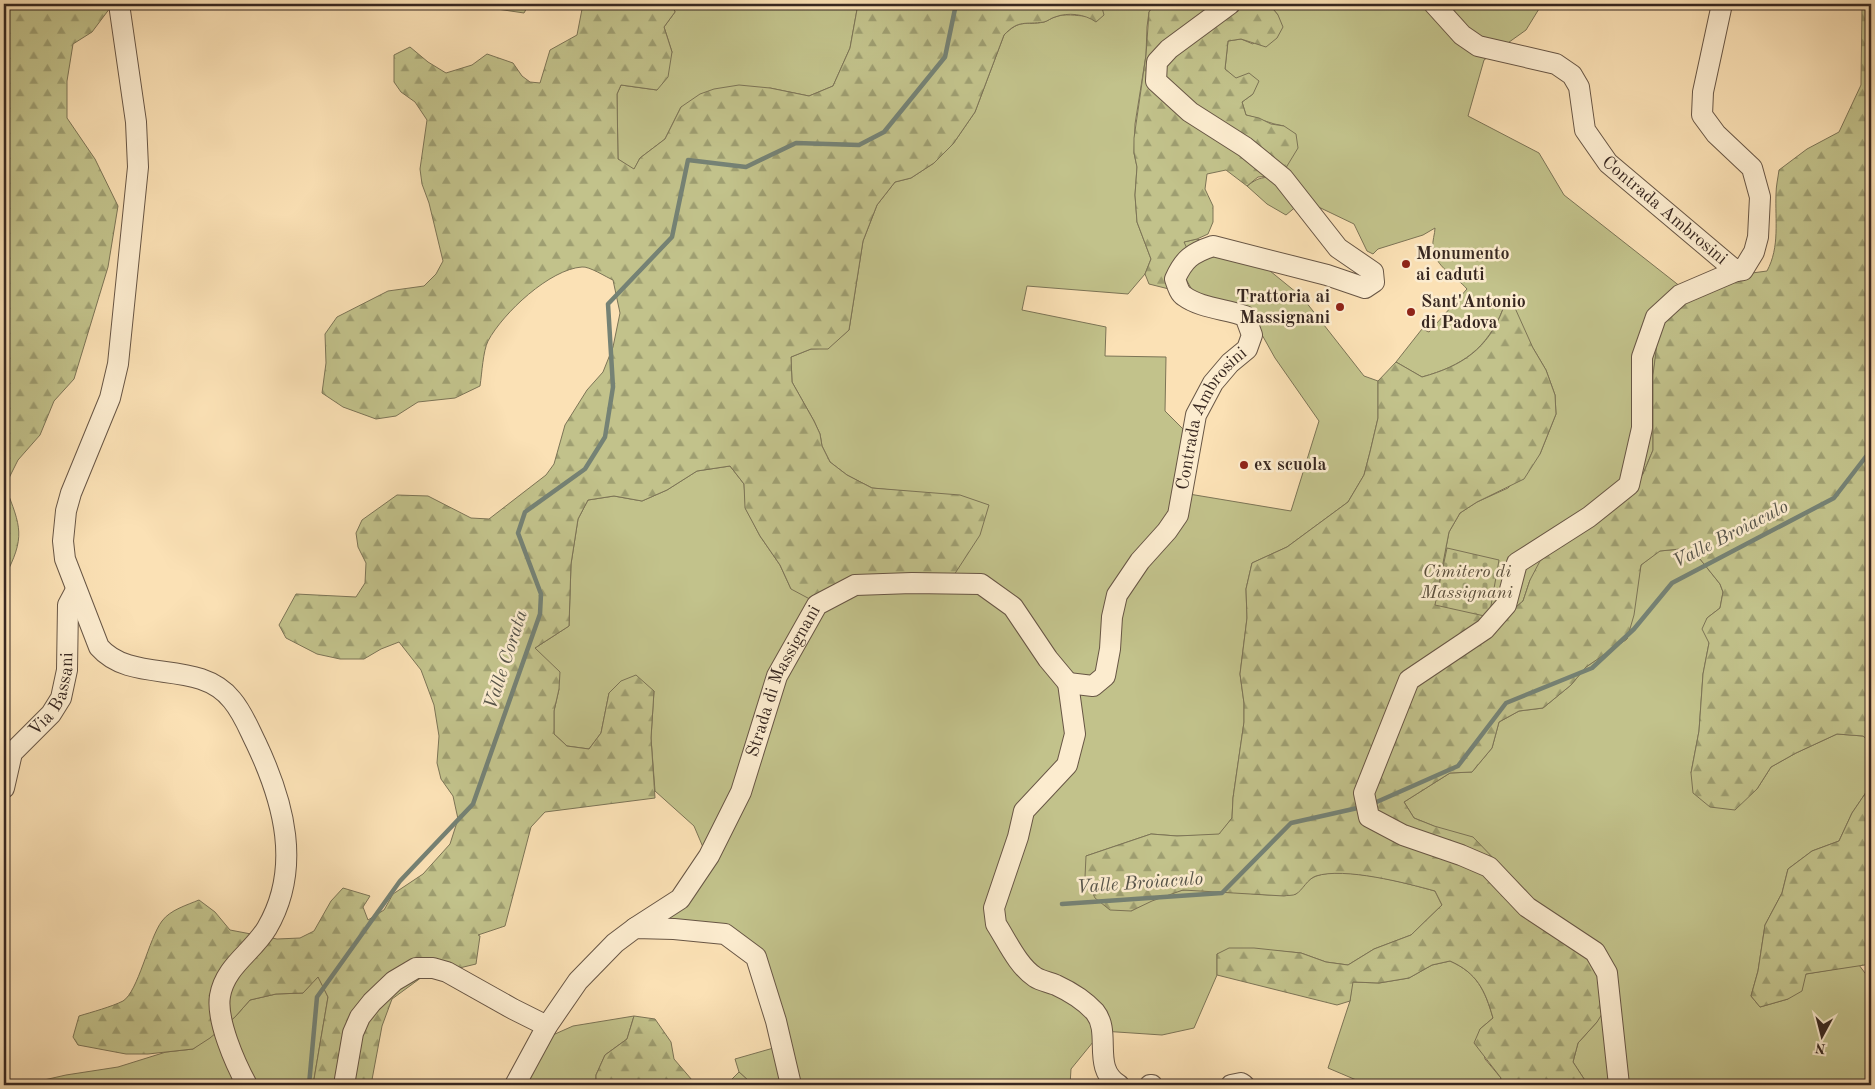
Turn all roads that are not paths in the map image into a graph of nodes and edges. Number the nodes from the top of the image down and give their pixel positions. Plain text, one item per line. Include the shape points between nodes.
1 (119, 4) edge
2 (1230, 4) edge
3 (1434, 4) edge
4 (1722, 4) edge
5 (1736, 271) junction
6 (76, 590) junction
7 (1068, 683) junction
8 (4, 788) edge
9 (635, 928) junction
10 (547, 1026) junction
11 (247, 1085) edge
12 (344, 1085) edge
13 (515, 1085) edge
14 (791, 1085) edge
15 (1119, 1085) edge
16 (1231, 1085) edge
17 (1244, 1085) edge
18 (1619, 1085) edge

1 - 6 street via 136,122 138,168 114,385 71,493 64,527 65,559
2 - 7 street, Contrada Ambrosini via 1157,62 1156,81 1190,112 1245,147 1283,178 1338,248 1372,272 1374,282 1365,288 1213,246 1196,252 1181,265 1175,279 1182,296 1202,305 1245,316 1252,335 1247,349 1213,383 1196,415 1178,515 1117,595 1105,676 1093,686
3 - 5 street, Contrada Ambrosini via 1462,35 1478,46 1556,64 1572,75 1579,86 1585,130 1608,163
4 - 5 street, Contrada Ambrosini via 1703,92 1702,114 1716,134 1752,168 1760,197 1754,252 1743,270
5 - 18 street via 1680,295 1656,317 1642,357 1642,428 1629,484 1589,517 1517,563 1506,604 1485,629 1409,680 1364,793 1369,817 1403,835 1488,867 1527,907 1595,952 1607,973
6 - 8 street, Via Bassani via 68,605 67,670 61,698 51,714 12,753
6 - 11 street via 99,647 107,657 122,664 196,678 215,684 227,693 256,745 280,803 286,866 276,910 258,941 234,966 224,984 220,1004 220,1016
7 - 9 street, Strada di Massignani via 1013,607 981,584 855,586 816,605 777,676 740,792 709,856 680,899
7 - 15 street via 1075,734 1066,765 1024,812 994,908 996,924 1026,969 1036,978 1058,986 1095,1012 1100,1021 1105,1071
9 - 10 street, Strada di Massignani via 615,943 578,981
9 - 14 street via 726,934 756,957
10 - 12 street via 447,972 416,968 394,981 360,1018 351,1039
10 - 13 street, Strada di Massignani
16 - 17 street

